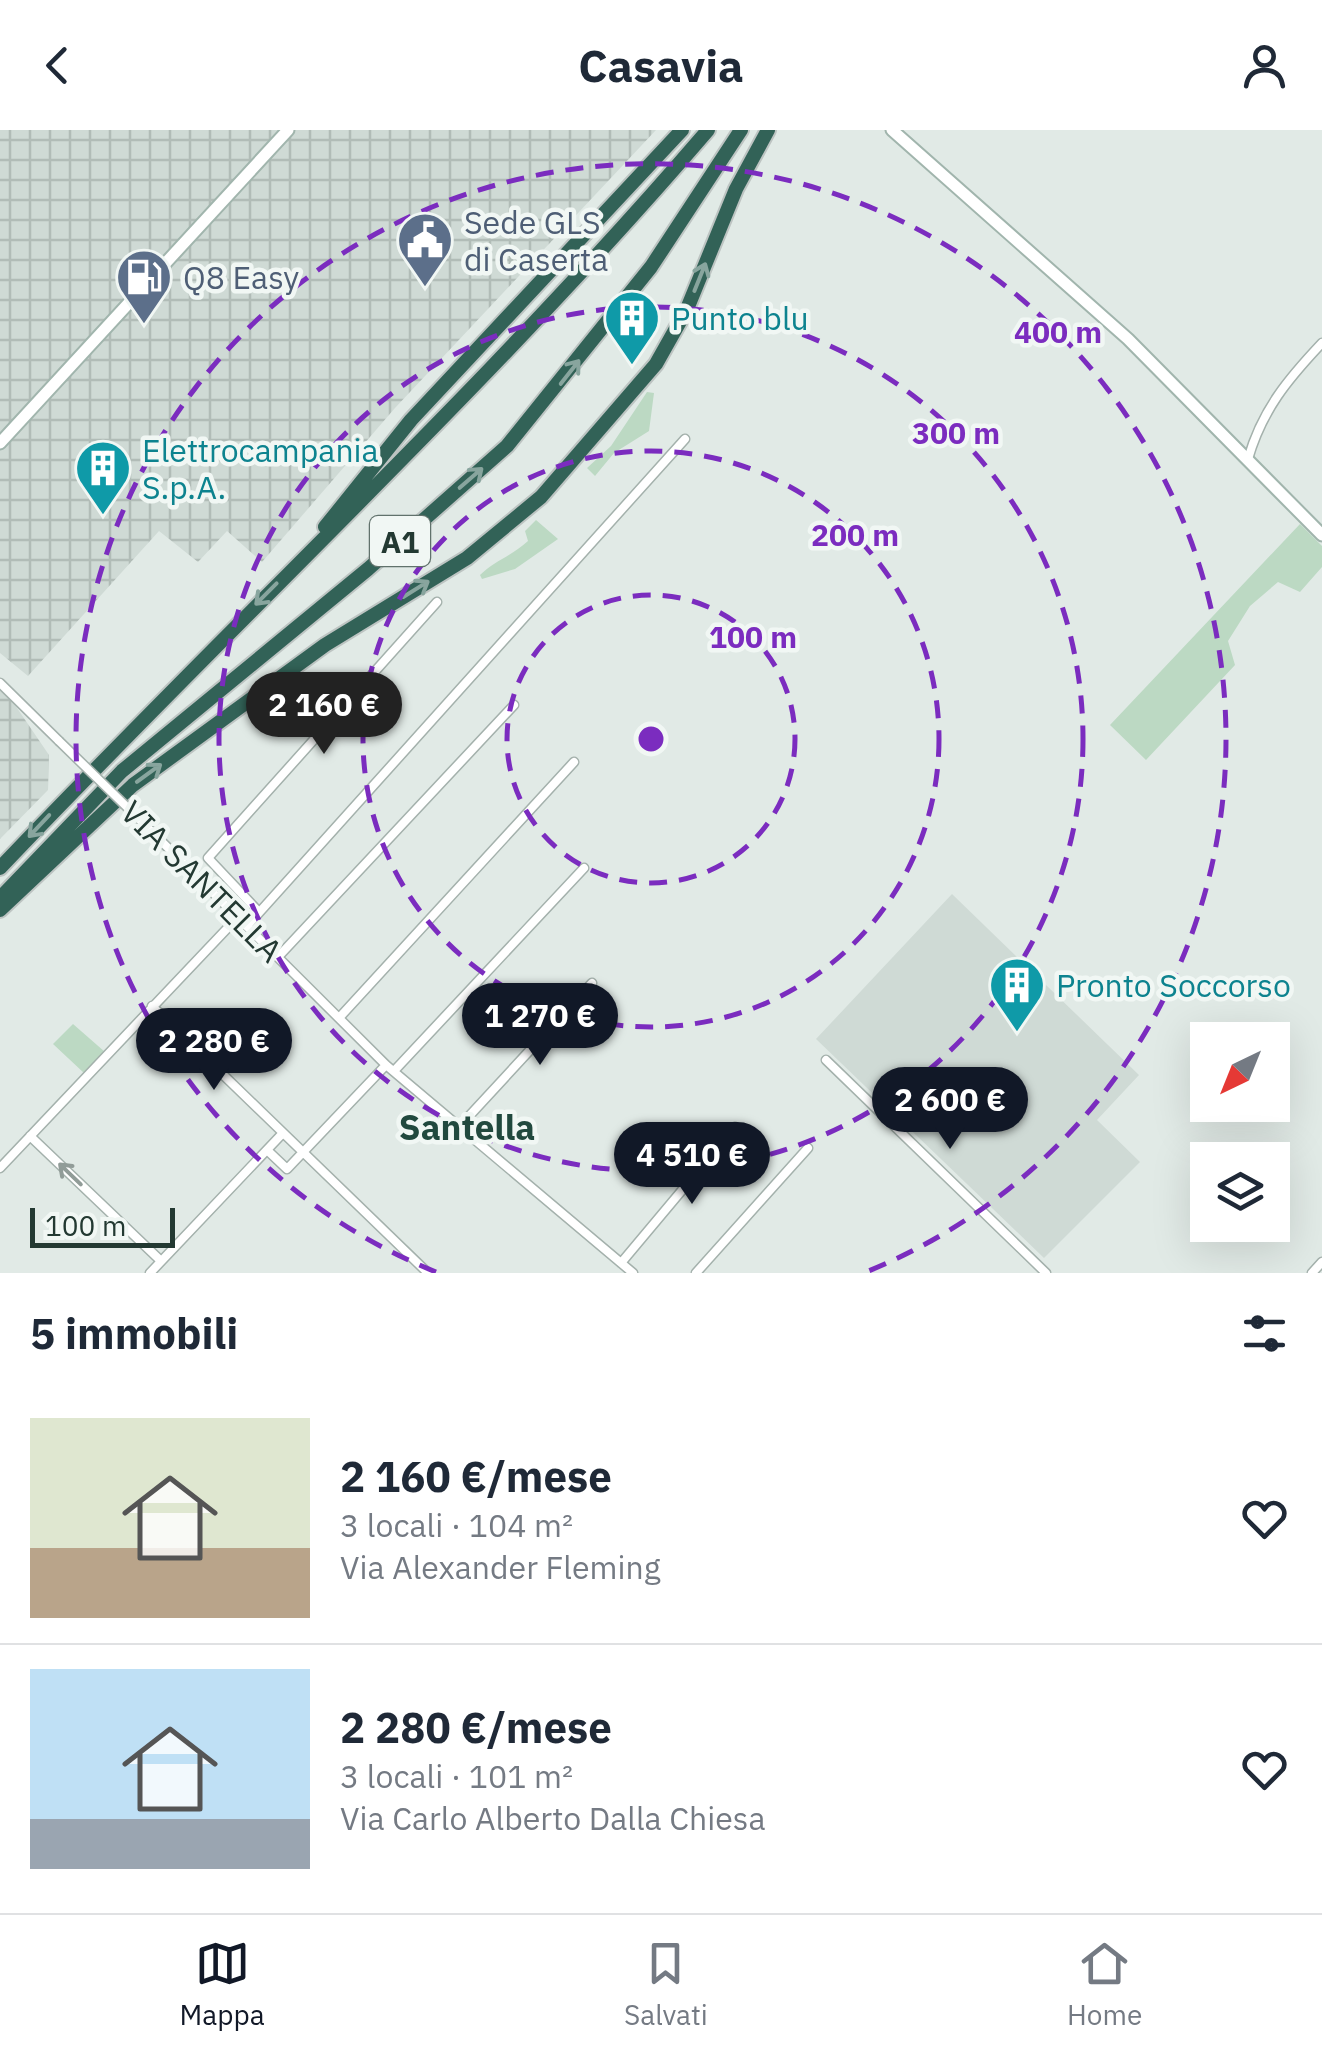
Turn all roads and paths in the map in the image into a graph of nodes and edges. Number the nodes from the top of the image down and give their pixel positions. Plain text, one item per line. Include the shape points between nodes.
1 (288, 130) edge
2 (682, 130) edge
3 (708, 130) edge
4 (741, 130) edge
5 (768, 130) edge
6 (892, 130) edge
7 (1322, 342) edge
8 (685, 439) dead end
9 (0, 444) edge
10 (1248, 460) junction
11 (1322, 535) edge
12 (306, 554) junction
13 (438, 602) dead end
14 (0, 683) edge
15 (514, 705) dead end
16 (574, 762) dead end
17 (0, 868) edge
18 (584, 868) dead end
19 (0, 898) edge
20 (0, 910) edge
21 (259, 912) junction
22 (238, 917) junction
23 (246, 926) junction
24 (278, 957) junction
25 (592, 983) dead end
26 (152, 1006) junction
27 (339, 1018) junction
28 (826, 1060) dead end
29 (386, 1064) junction
30 (394, 1072) junction
31 (460, 1127) junction
32 (735, 1127) dead end
33 (282, 1134) junction
34 (30, 1136) junction
35 (808, 1148) dead end
36 (267, 1150) junction
37 (302, 1154) junction
38 (0, 1168) edge
39 (160, 1262) junction
40 (1322, 1262) edge
41 (620, 1263) junction
42 (150, 1273) edge
43 (428, 1273) edge
44 (633, 1273) edge
45 (696, 1273) edge
46 (1046, 1273) edge
47 (1312, 1273) edge

1 - 9 street
2 - 12 highway via 400,432
3 - 12 highway, A1 via 564,292
19 -> 4 highway, A1 via 122,772 507,446 651,267
20 -> 5 highway via 133,785 326,645 468,558 541,498 656,364 688,309 736,189
6 - 10 street via 1128,339
7 - 10 street via 1279,390
8 - 21 street
10 - 11 street
12 -> 17 highway, A1
13 - 21 street via 208,858
14 - 22 street, VIA SANTELLA, bridge
15 - 24 street
16 - 27 street
18 - 30 street
21 - 23 street
22 - 23 street, VIA SANTELLA
22 - 26 street
23 - 24 street, VIA SANTELLA
24 - 27 street, VIA SANTELLA
25 - 31 street
26 - 33 street
26 - 34 street
27 - 29 street, VIA SANTELLA
28 - 46 street
29 - 30 street, VIA SANTELLA
29 - 37 street
30 - 31 street, VIA SANTELLA
31 - 41 street, VIA SANTELLA
32 - 41 street
33 - 36 street
33 - 37 street
34 - 38 street
39 -> 34 street
35 - 45 street
36 - 37 street via 287,1169
36 - 39 street
37 - 43 street
39 - 42 street
40 - 47 street
41 - 44 street, VIA SANTELLA

